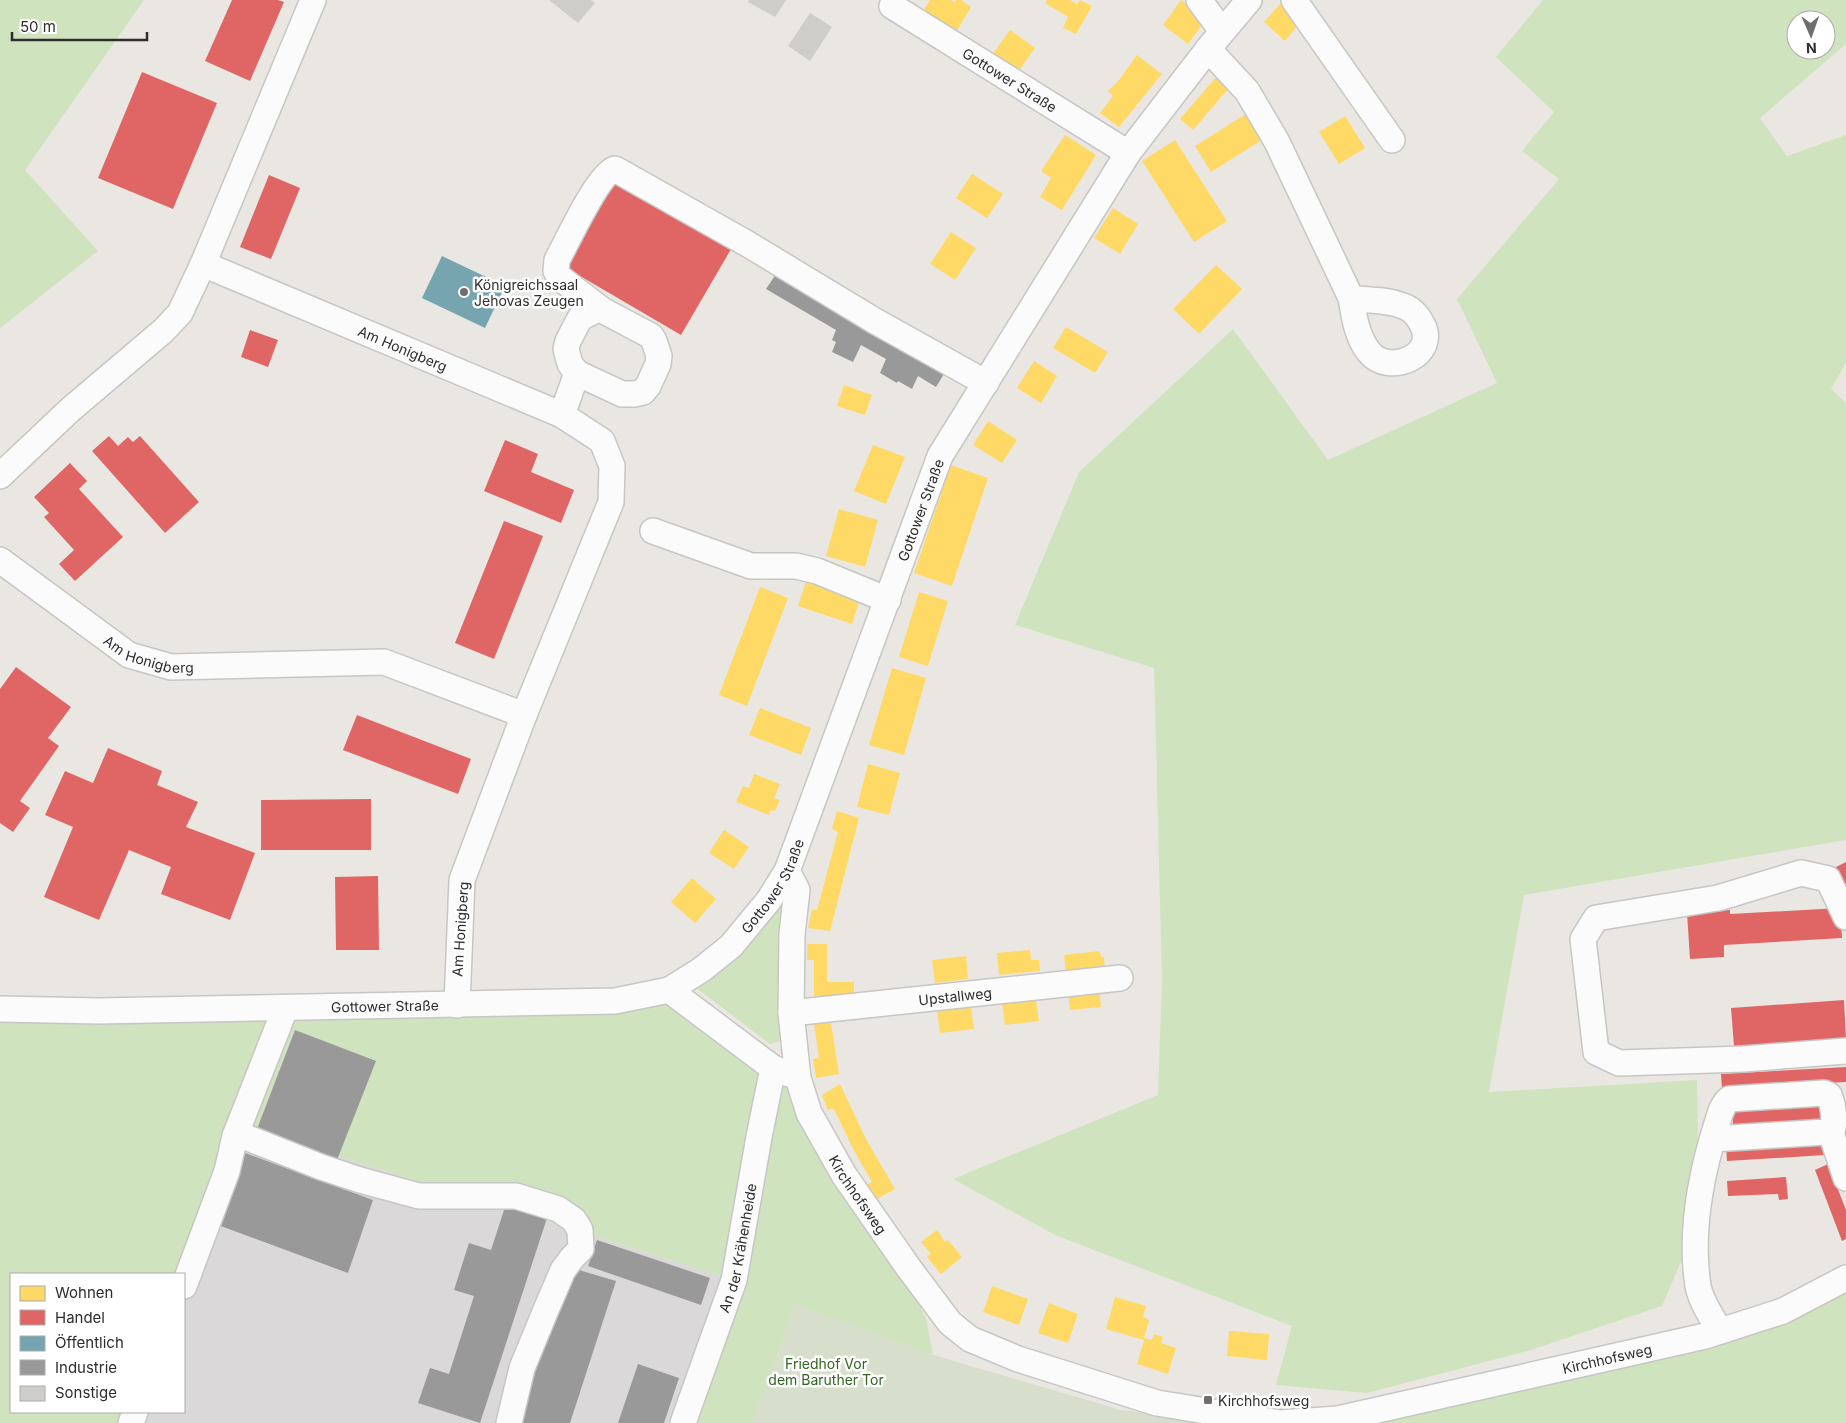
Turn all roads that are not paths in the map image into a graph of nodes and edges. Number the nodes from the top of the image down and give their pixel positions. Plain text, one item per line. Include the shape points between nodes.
1 (313, 0) edge
2 (1199, 0) edge
3 (1249, 0) edge
4 (1294, 0) edge
5 (892, 6) dead end
6 (1215, 40) junction
7 (1392, 140) dead end
8 (1128, 153) junction
9 (203, 264) junction
10 (1350, 298) dead end
11 (602, 310) junction
12 (577, 373) junction
13 (986, 383) junction
14 (562, 416) junction
15 (0, 476) edge
16 (653, 531) dead end
17 (0, 560) edge
18 (888, 600) junction
19 (524, 715) junction
20 (787, 871) junction
21 (1846, 917) edge
22 (1120, 978) dead end
23 (669, 990) junction
24 (457, 1005) junction
25 (0, 1009) edge
26 (285, 1009) junction
27 (791, 1013) junction
28 (1846, 1051) edge
29 (773, 1068) junction
30 (798, 1078) junction
31 (1830, 1130) junction
32 (236, 1136) junction
33 (1712, 1139) junction
34 (1846, 1178) edge
35 (1846, 1278) edge
36 (185, 1283) edge
37 (1720, 1331) junction
38 (1338, 1421) edge
39 (510, 1423) edge
40 (683, 1423) edge

1 - 9 street
2 - 6 street
3 - 6 street, Gottower Straße
4 - 7 street
5 - 8 street, Gottower Straße
6 - 8 street, Gottower Straße
6 - 10 street via 1278,142
8 - 13 street, Gottower Straße
9 - 14 street, Am Honigberg
9 - 15 street via 180,313 164,331
11 - 12 street via 580,318 568,341 566,350
11 - 12 street via 651,336 657,348 658,364 643,392 627,395
11 - 13 street via 559,277 555,266 598,184 614,169
12 - 14 street
13 - 18 street, Gottower Straße via 940,456
14 - 19 street, Am Honigberg via 602,440 612,466 611,502
16 - 18 street via 751,566 796,566 817,571
17 - 19 street, Am Honigberg via 129,656 171,667 384,662
18 - 20 street, Gottower Straße
19 - 24 street, Am Honigberg via 462,880
20 - 23 street, Gottower Straße via 769,900 731,946
20 - 27 street, Kirchhofsweg via 797,890 792,934
21 - 28 street via 1828,879 1801,873 1718,898 1596,918 1583,939 1596,1052 1619,1063
22 - 27 street, Upstallweg
23 - 24 street, Gottower Straße via 615,1001
23 - 29 street
24 - 26 street, Gottower Straße
25 - 26 street, Gottower Straße
26 - 32 street
27 - 30 street, Kirchhofsweg
29 - 30 street
29 - 40 street, An der Krähenheide via 734,1280
30 - 38 street, Kirchhofsweg via 808,1113 844,1175 950,1322 970,1339 1018,1359 1157,1402 1280,1423
31 - 33 street
31 - 33 street via 1834,1122 1831,1101 1824,1093 1729,1099 1723,1104
31 - 34 street
32 - 36 street via 227,1171
32 - 39 street via 360,1180 419,1196 516,1196 558,1209 574,1220 580,1230 581,1249 563,1270 522,1368
33 - 37 street via 1699,1199 1695,1259 1698,1288
35 - 37 street, Kirchhofsweg via 1783,1311
37 - 38 street, Kirchhofsweg

